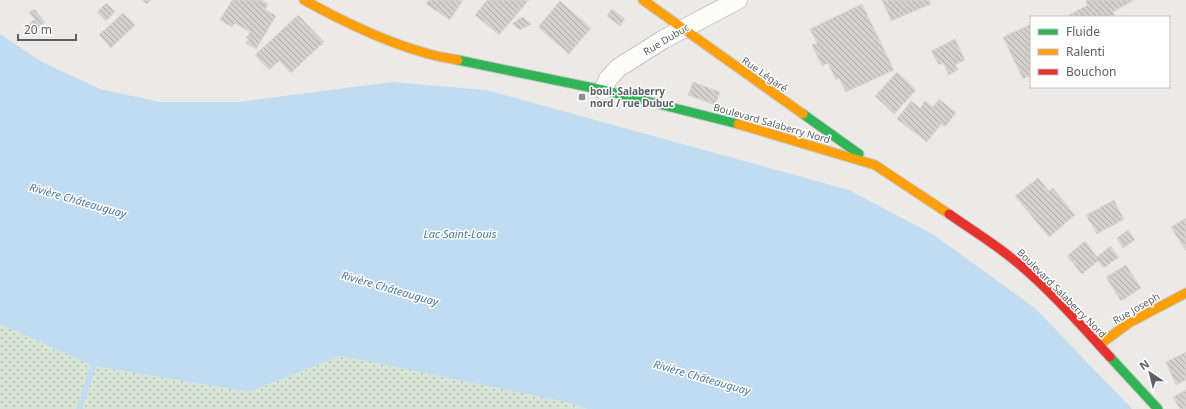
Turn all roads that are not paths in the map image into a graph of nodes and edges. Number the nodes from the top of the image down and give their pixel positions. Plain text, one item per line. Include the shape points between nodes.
1 (304, 0) edge
2 (643, 0) edge
3 (738, 0) edge
4 (681, 28) junction
5 (603, 90) junction
6 (875, 165) junction
7 (1186, 293) edge
8 (1099, 345) junction
9 (1158, 409) edge

1 - 5 street, Boulevard Salaberry Nord via 355,27 399,46
2 - 4 street, Rue Légaré
3 - 4 street, Rue Dubuc
4 - 5 street, Rue Dubuc via 618,68
4 - 6 street, Rue Légaré
5 - 6 street, Boulevard Salaberry Nord via 760,130
6 - 8 street, Boulevard Salaberry Nord via 1008,255 1073,316
7 - 8 street, Rue Joseph via 1129,323
8 - 9 street, Boulevard Salaberry Nord

